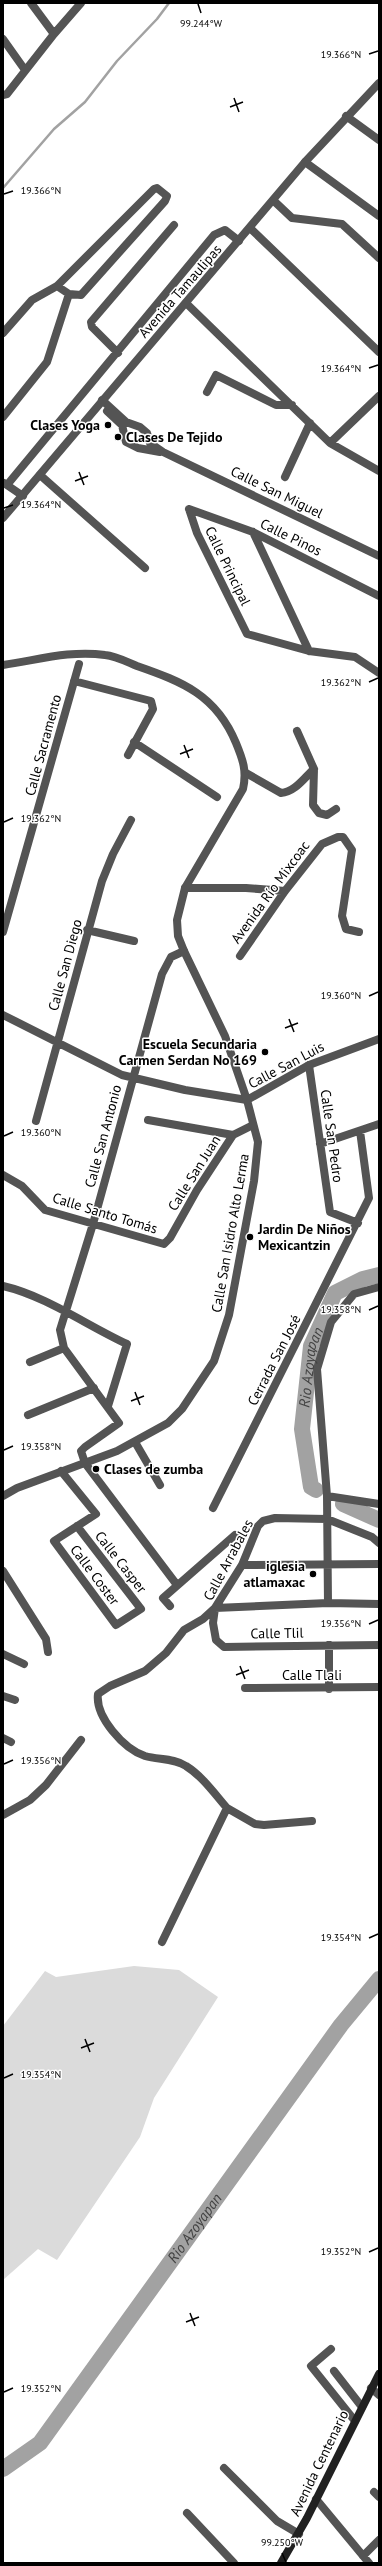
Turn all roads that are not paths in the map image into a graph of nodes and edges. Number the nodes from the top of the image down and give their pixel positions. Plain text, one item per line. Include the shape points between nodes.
1 (31, 3) edge
2 (77, 4) edge
3 (54, 34) junction
4 (3, 39) edge
5 (25, 70) junction
6 (379, 83) edge
7 (3, 95) edge
8 (346, 116) junction
9 (379, 140) edge
10 (304, 162) junction
11 (274, 201) junction
12 (379, 216) edge
13 (174, 225) dead end
14 (250, 228) junction
15 (239, 241) junction
16 (379, 258) edge
17 (57, 286) junction
18 (69, 294) junction
19 (186, 303) junction
20 (3, 333) edge
21 (379, 352) edge
22 (118, 353) junction
23 (207, 392) dead end
24 (379, 396) edge
25 (101, 402) junction
26 (292, 405) junction
27 (3, 417) edge
28 (124, 423) junction
29 (310, 423) junction
30 (148, 440) junction
31 (330, 443) junction
32 (138, 448) junction
33 (163, 452) junction
34 (379, 471) edge
35 (40, 475) junction
36 (285, 477) dead end
37 (5, 484) edge
38 (23, 496) junction
39 (189, 509) joint
40 (3, 518) edge
41 (253, 532) junction
42 (379, 556) edge
43 (146, 568) dead end
44 (379, 596) edge
45 (309, 651) junction
46 (79, 664) dead end
47 (3, 665) edge
48 (379, 673) edge
49 (74, 681) junction
50 (297, 731) dead end
51 (134, 742) junction
52 (128, 754) dead end
53 (314, 769) junction
54 (246, 773) junction
55 (216, 797) dead end
56 (336, 809) dead end
57 (131, 820) dead end
58 (185, 888) junction
59 (284, 891) junction
60 (87, 930) junction
61 (3, 932) edge
62 (359, 932) dead end
63 (134, 941) dead end
64 (184, 951) junction
65 (240, 956) dead end
66 (3, 1015) edge
67 (379, 1039) edge
68 (57, 1044) junction
69 (309, 1065) junction
70 (132, 1078) junction
71 (247, 1100) junction
72 (148, 1120) dead end
73 (36, 1121) dead end
74 (379, 1124) edge
75 (253, 1125) junction
76 (360, 1131) junction
77 (233, 1135) junction
78 (320, 1144) junction
79 (3, 1175) edge
80 (358, 1222) junction
81 (93, 1224) junction
82 (164, 1244) joint
83 (3, 1286) edge
84 (379, 1287) edge
85 (66, 1314) junction
86 (64, 1348) junction
87 (30, 1362) dead end
88 (94, 1388) junction
89 (108, 1406) junction
90 (28, 1415) dead end
91 (135, 1442) junction
92 (85, 1463) junction
93 (61, 1471) junction
94 (160, 1485) dead end
95 (3, 1496) edge
96 (327, 1496) junction
97 (379, 1504) edge
98 (213, 1508) dead end
99 (327, 1519) junction
100 (77, 1526) junction
101 (235, 1535) dead end
102 (379, 1543) edge
103 (328, 1564) junction
104 (379, 1564) edge
105 (242, 1565) junction
106 (3, 1572) edge
107 (177, 1585) junction
108 (328, 1603) junction
109 (379, 1604) edge
110 (170, 1606) dead end
111 (216, 1608) junction
112 (116, 1625) joint
113 (328, 1645) junction
114 (379, 1645) edge
115 (224, 1647) joint
116 (48, 1652) dead end
117 (3, 1654) edge
118 (24, 1664) dead end
119 (245, 1688) dead end
120 (379, 1688) edge
121 (329, 1689) junction
122 (3, 1696) edge
123 (15, 1700) dead end
124 (3, 1738) edge
125 (81, 1740) dead end
126 (11, 1742) dead end
127 (227, 1808) junction
128 (3, 1815) edge
129 (312, 1821) dead end
130 (162, 1942) dead end
131 (331, 2350) dead end
132 (334, 2371) dead end
133 (379, 2374) edge
134 (371, 2388) junction
135 (379, 2395) edge
136 (362, 2407) junction
137 (355, 2421) junction
138 (224, 2468) dead end
139 (316, 2499) junction
140 (187, 2513) dead end
141 (299, 2534) junction
142 (379, 2540) edge
143 (363, 2556) junction
144 (234, 2563) edge
145 (281, 2563) edge
146 (369, 2563) edge

1 - 3 street
2 - 3 street
3 - 5 street
4 - 5 street
5 - 7 street via 7,94
6 - 8 street, Avenida Tamaulipas
8 - 9 street
8 - 10 street, Avenida Tamaulipas
10 - 11 street, Avenida Tamaulipas
10 - 12 street
11 - 14 street, Avenida Tamaulipas
11 - 16 street via 292,218 342,224
13 - 22 street via 90,322
14 - 15 street, Avenida Tamaulipas
14 - 21 street
15 - 19 street, Avenida Tamaulipas
15 - 22 street via 225,230 214,235
17 - 18 street
17 - 18 street via 154,189 162,190 166,196 165,201 86,290 78,296
17 - 20 street via 32,300
18 - 27 street via 47,362
19 - 25 street, Avenida Tamaulipas
19 - 26 street
22 - 37 street
23 - 26 street via 216,375 276,405
24 - 31 street
25 - 28 street, Calle San Miguel
25 - 35 street, Avenida Tamaulipas
26 - 29 street
28 - 30 street, Calle San Miguel via 140,427
28 - 32 street, Calle San Miguel via 126,442
29 - 31 street
29 - 36 street
30 - 32 street
30 - 33 street, Calle San Miguel
31 - 34 street
32 - 33 street, Calle San Miguel
33 - 42 street, Calle San Miguel
35 - 38 street, Avenida Tamaulipas
35 - 43 street
37 - 38 street
38 - 40 street, Avenida Tamaulipas
39 - 41 street, Calle Pinos
39 - 45 street, Calle Principal via 197,533 247,634
41 - 44 street, Calle Pinos
41 - 45 street
45 - 48 street via 355,657
46 - 49 street, Calle Sacramento
47 - 54 street via 57,654 106,655 165,676 196,692 215,706 230,729
49 - 51 street, Calle Sacramento via 151,701 153,710
49 - 61 street, Calle Sacramento
50 - 53 street
51 - 52 street, Calle Sacramento
51 - 55 street
53 - 54 street via 293,790 281,793
53 - 56 street via 313,805 319,813 327,815
54 - 58 street, Calle San Isidro Alto Lerma via 243,789
57 - 60 street, Calle San Diego via 102,881
58 - 59 street
58 - 64 street, Calle San Isidro Alto Lerma via 177,920 178,936
59 - 62 street, Avenida Río Mixcoac via 322,844 329,839 343,837 352,850 342,916 346,929
59 - 65 street, Avenida Río Mixcoac
60 - 63 street
60 - 68 street, Calle San Diego
64 - 70 street, Calle San Antonio via 171,957 162,974
64 - 71 street, Calle San Isidro Alto Lerma via 225,1036
66 - 68 street, Calle San Luis
67 - 69 street, Calle San Luis
68 - 70 street, Calle San Luis
68 - 73 street, Calle San Diego
69 - 71 street, Calle San Luis
69 - 78 street, Calle San Pedro
70 - 71 street, Calle San Luis
70 - 81 street, Calle San Antonio
71 - 75 street, Calle San Isidro Alto Lerma
72 - 77 street
74 - 76 street
75 - 77 street, Calle San Juan
75 - 91 street, Calle San Isidro Alto Lerma via 258,1142 254,1181 229,1315 214,1361 182,1409 168,1423
76 - 78 street
76 - 80 street, Cerrada San José via 369,1198
77 - 82 street, Calle San Juan
78 - 80 street, Calle San Pedro via 330,1212
79 - 81 street, Calle Santo Tomás via 22,1186 45,1210
80 - 98 street, Cerrada San José
81 - 82 street, Calle Santo Tomás
81 - 85 street, Calle San Antonio
83 - 85 street via 41,1298
84 - 96 street via 354,1294 331,1322 317,1369
85 - 86 street, Calle San Antonio via 60,1330
85 - 89 street via 127,1344
86 - 87 street
86 - 88 street
88 - 89 street
88 - 90 street
89 - 92 street via 119,1423 85,1446 81,1451
91 - 92 street, Calle San Isidro Alto Lerma
91 - 94 street
92 - 93 street, Calle San Isidro Alto Lerma
92 - 107 street
93 - 95 street, Calle San Isidro Alto Lerma
93 - 100 street, Calle Coster via 96,1514
96 - 97 street
96 - 99 street
99 - 102 street, Calle Arrabales via 372,1537
99 - 103 street
99 - 105 street, Calle Arrabales via 275,1518 263,1521 258,1526
100 - 112 street, Calle Coster via 54,1541
100 - 112 street, Calle Casper via 141,1609
101 - 107 street
103 - 104 street
103 - 105 street
103 - 108 street
105 - 111 street, Calle Arrabales
106 - 116 street via 46,1638
107 - 110 street via 163,1598
108 - 109 street
108 - 111 street
111 - 115 street, Calle Arrabales via 214,1633 216,1640
111 - 127 street via 184,1630 166,1653 145,1671 98,1694 96,1704 105,1722 122,1741 144,1756 185,1764
113 - 114 street, Calle Tlil
113 - 115 street, Calle Tlil
113 - 121 street
117 - 118 street
119 - 121 street, Calle Tlali
120 - 121 street, Calle Tlali
122 - 123 street
124 - 126 street
125 - 128 street via 46,1785 30,1800
127 - 129 street via 255,1824
127 - 130 street
131 - 137 street via 311,2366
132 - 136 street
133 - 134 main road, Avenida Centenario
134 - 135 street
134 - 136 main road, Avenida Centenario
136 - 137 main road, Avenida Centenario
137 - 139 main road, Avenida Centenario
138 - 141 street via 277,2521
139 - 141 main road, Avenida Centenario
139 - 143 street
140 - 144 street
141 - 145 main road, Avenida Centenario
142 - 143 street
143 - 146 street

